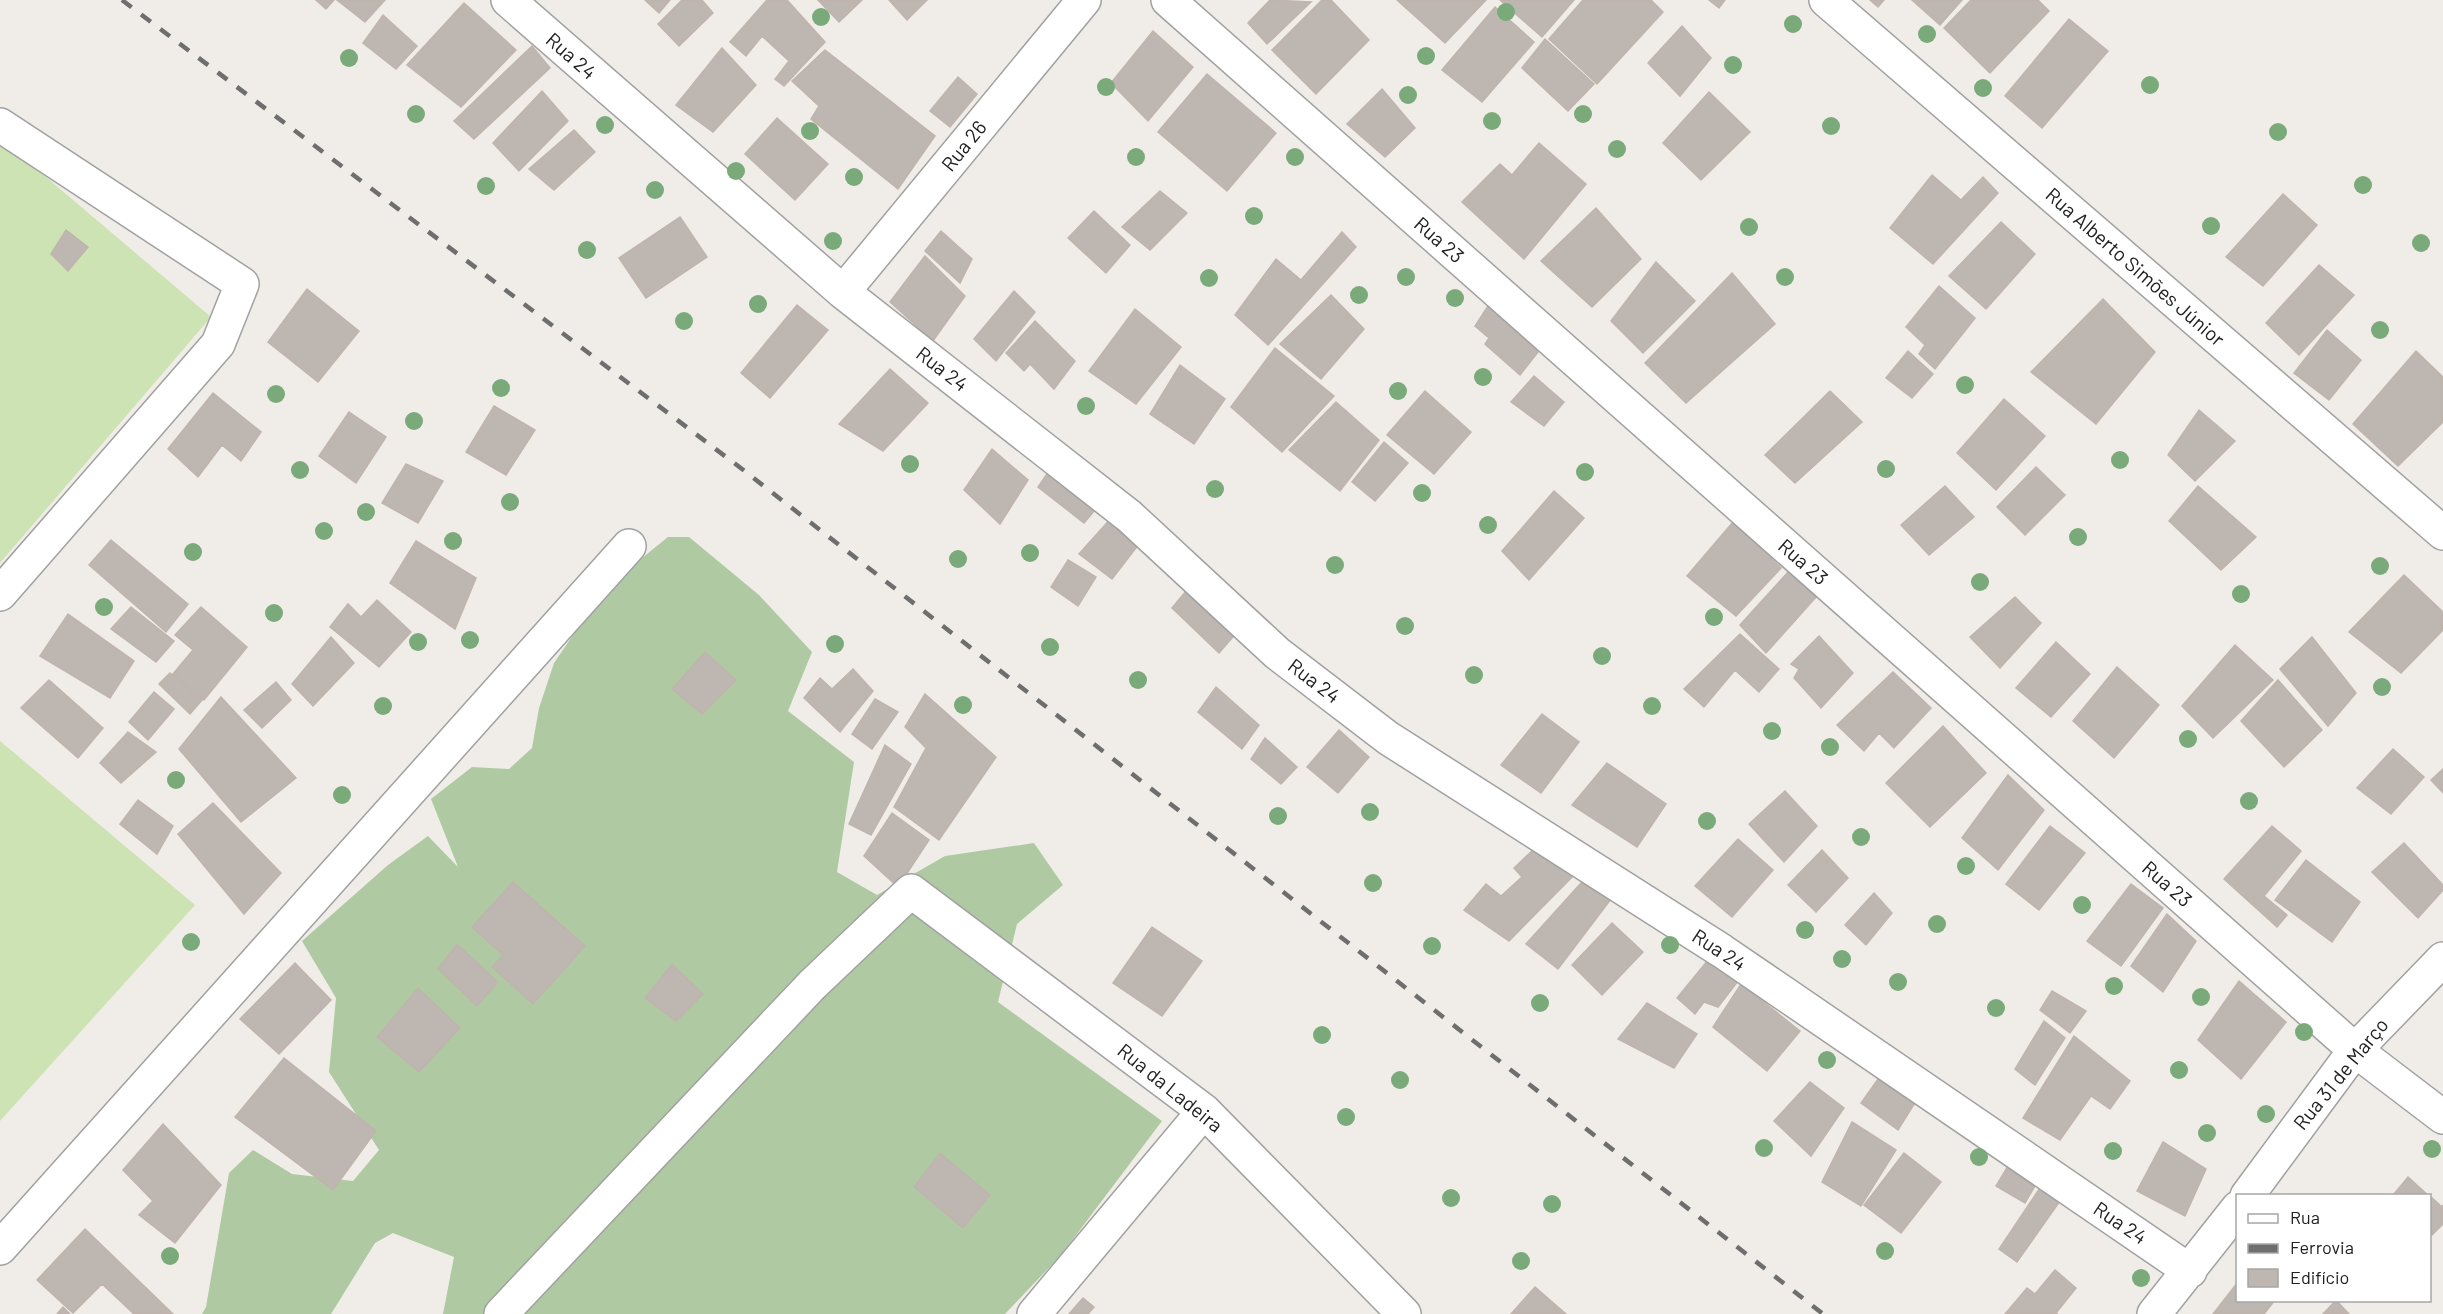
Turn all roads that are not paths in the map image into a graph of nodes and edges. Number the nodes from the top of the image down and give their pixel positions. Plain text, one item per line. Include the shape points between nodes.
1 (508, 0) edge
2 (1084, 0) edge
3 (1168, 0) edge
4 (1827, 0) edge
5 (0, 125) edge
6 (843, 292) junction
7 (2443, 533) edge
8 (629, 546) dead end
9 (0, 594) edge
10 (2443, 959) edge
11 (2355, 1050) junction
12 (1204, 1111) junction
13 (2443, 1117) edge
14 (2248, 1194) edge
15 (2236, 1211) edge
16 (0, 1248) edge
17 (2190, 1271) junction
18 (501, 1314) edge
19 (1034, 1314) edge
20 (1404, 1314) edge
21 (2154, 1314) edge

1 - 6 street, Rua 24
2 - 6 street, Rua 26
3 - 11 street, Rua 23
4 - 7 street, Rua Alberto Simões Júnior
5 - 9 street via 242,284 218,344
6 - 17 street, Rua 24 via 1129,516 1276,653 1388,738 1722,951
8 - 16 street
10 - 11 street, Rua 31 de Março
11 - 13 street, Rua 23
11 - 14 street, Rua 31 de Março
12 - 18 street, Rua da Ladeira via 911,891 812,985
12 - 19 street
12 - 20 street, Rua da Ladeira
15 - 17 street
17 - 21 street

